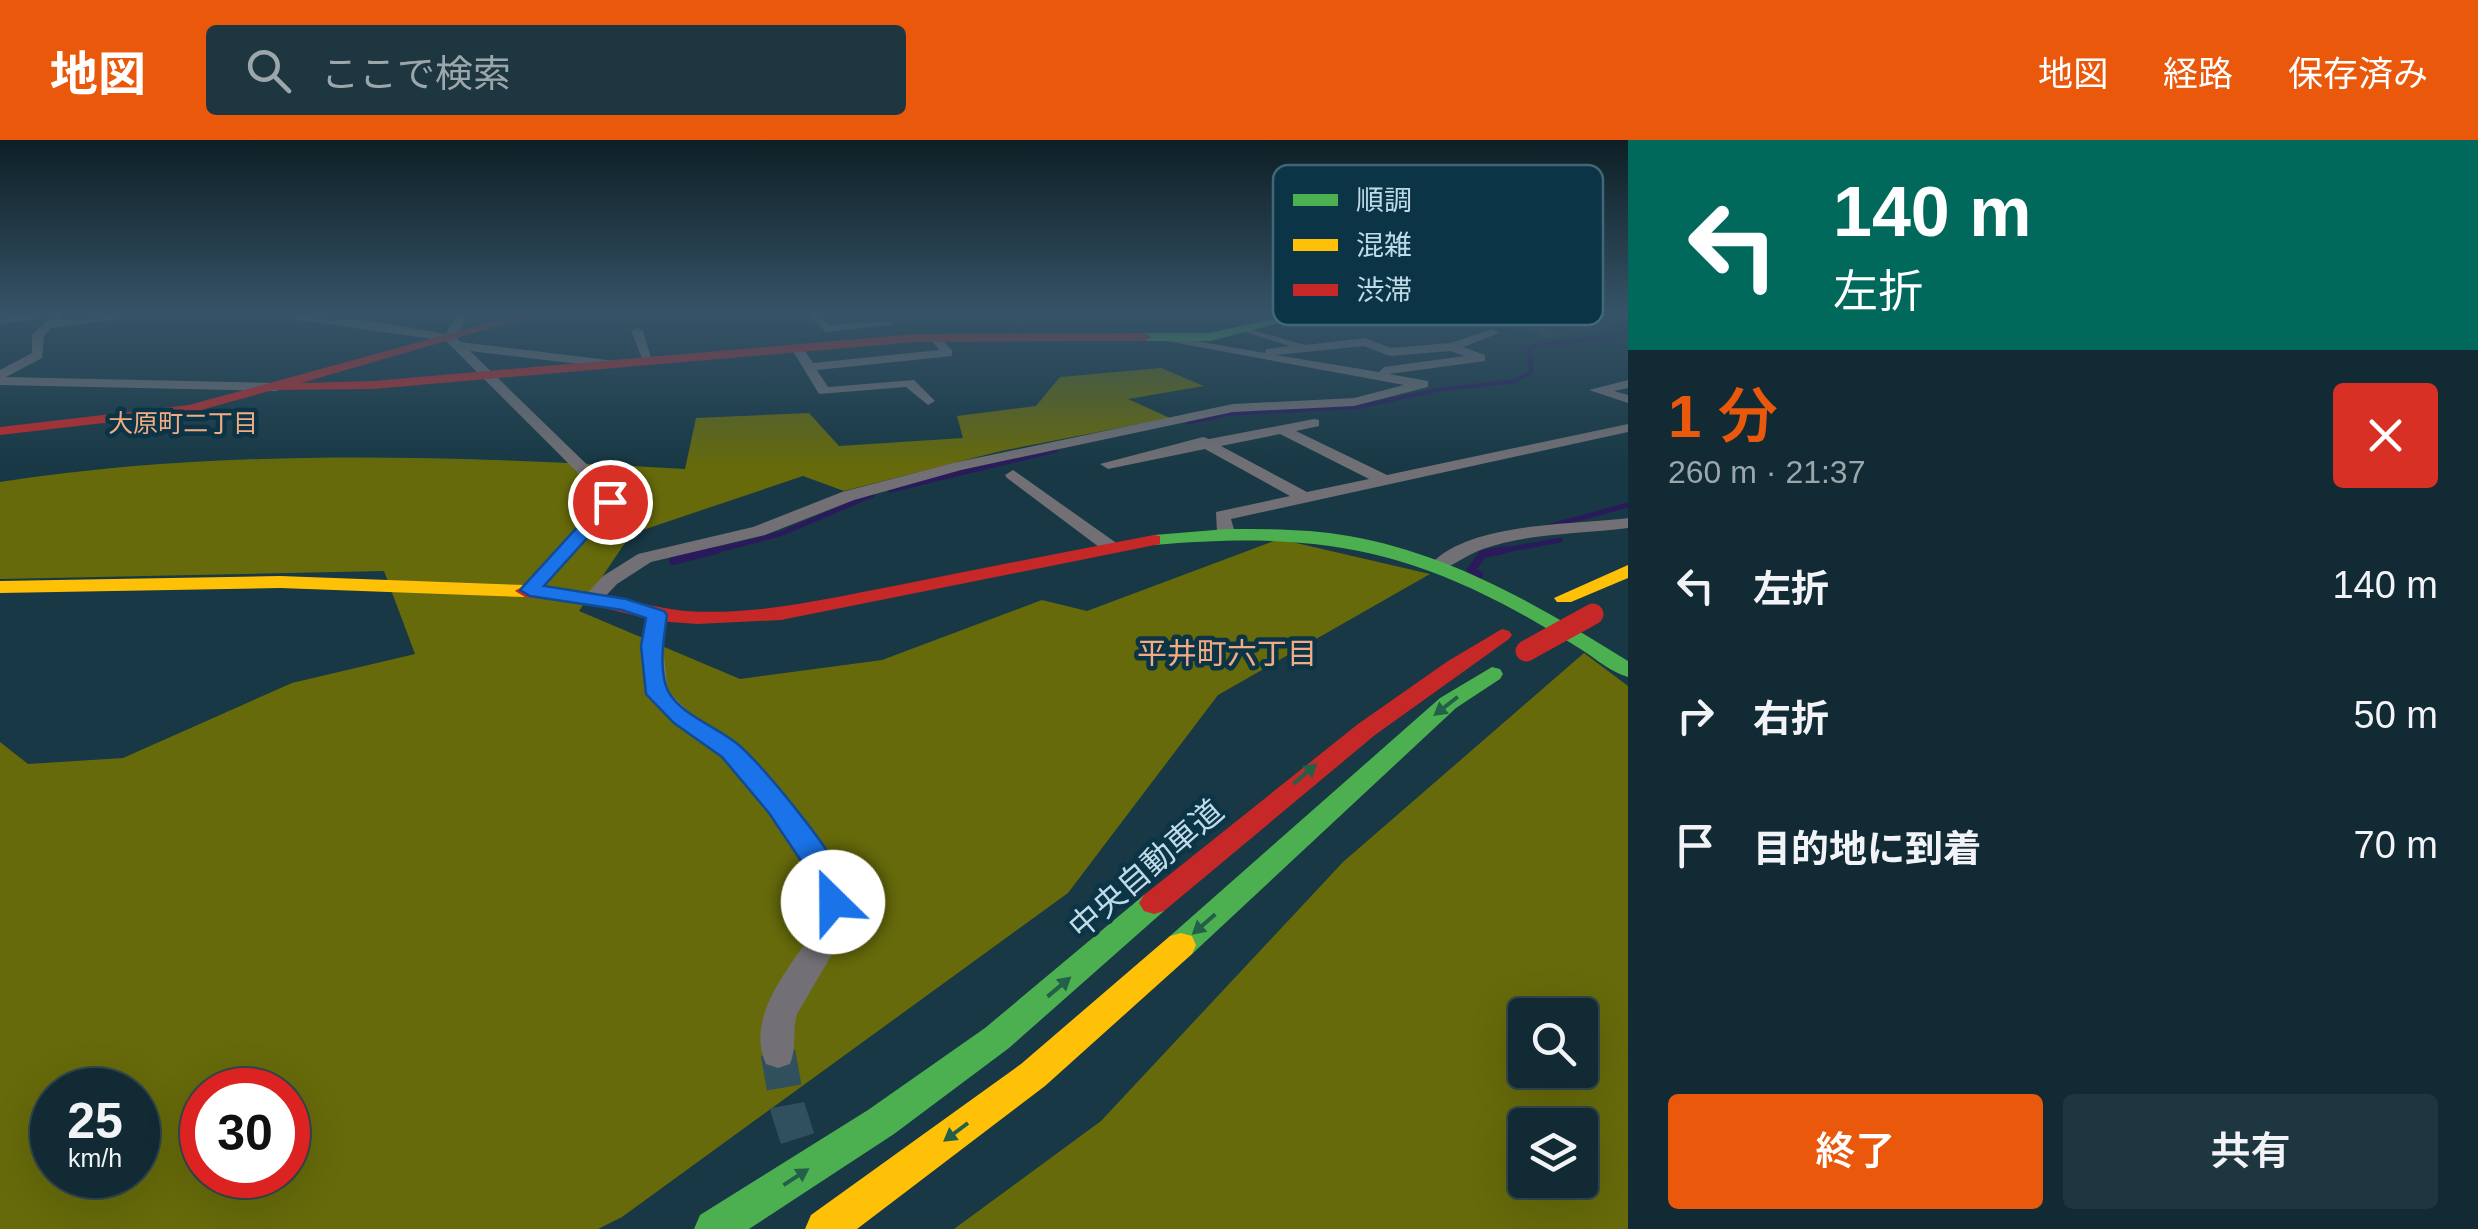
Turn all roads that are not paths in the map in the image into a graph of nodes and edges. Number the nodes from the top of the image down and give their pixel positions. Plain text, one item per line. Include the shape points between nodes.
1 (26, 365) edge
2 (365, 365) edge
3 (478, 365) edge
4 (601, 365) edge
5 (807, 365) edge
6 (1302, 365) edge
7 (1429, 365) edge
8 (486, 373) junction
9 (1359, 374) junction
10 (0, 378) edge
11 (1628, 384) edge
12 (277, 387) junction
13 (1628, 399) edge
14 (928, 401) dead end
15 (1314, 423) dead end
16 (1279, 428) junction
17 (1628, 428) edge
18 (0, 430) edge
19 (1204, 442) junction
20 (1108, 464) dead end
21 (1012, 475) dead end
22 (1387, 482) junction
23 (1308, 499) junction
24 (1628, 523) edge
25 (1226, 532) junction
26 (1109, 546) junction
27 (1440, 564) junction
28 (1628, 571) edge
29 (0, 587) edge
30 (530, 590) junction
31 (592, 599) junction
32 (1602, 610) dead end
33 (657, 615) junction
34 (1628, 670) edge
35 (778, 1053) tunnel mouth
36 (714, 1229) edge
37 (825, 1229) edge

1 - 10 street
2 - 12 main road
3 - 8 street
4 - 8 main road
5 - 14 street via 824,391 909,382
6 - 9 street
7 - 9 street
8 - 12 main road
8 - 30 street via 610,502
9 - 31 street via 1422,384 1354,402 1233,408 959,466 848,496 759,531 645,558
10 - 12 street
11 - 13 street via 1596,390
12 - 18 main road via 136,418
15 - 16 street
16 - 19 street
16 - 22 street
17 - 22 street
19 - 20 street
19 - 23 street
21 - 26 street
22 - 23 street
23 - 25 street via 1222,516
24 - 27 street via 1489,542
25 - 26 main road
25 - 27 main road via 1326,535
26 - 33 main road via 781,614
27 - 34 main road
36 -> 28 main road, 中央自動車道 via 998,1038 1315,765 1426,683 1564,598
29 - 30 main road via 280,582
30 - 31 main road
31 - 33 main road
32 -> 37 main road, bridge via 1448,703 1033,1075
33 - 35 street via 657,694 731,751 830,882 836,922 781,1011

